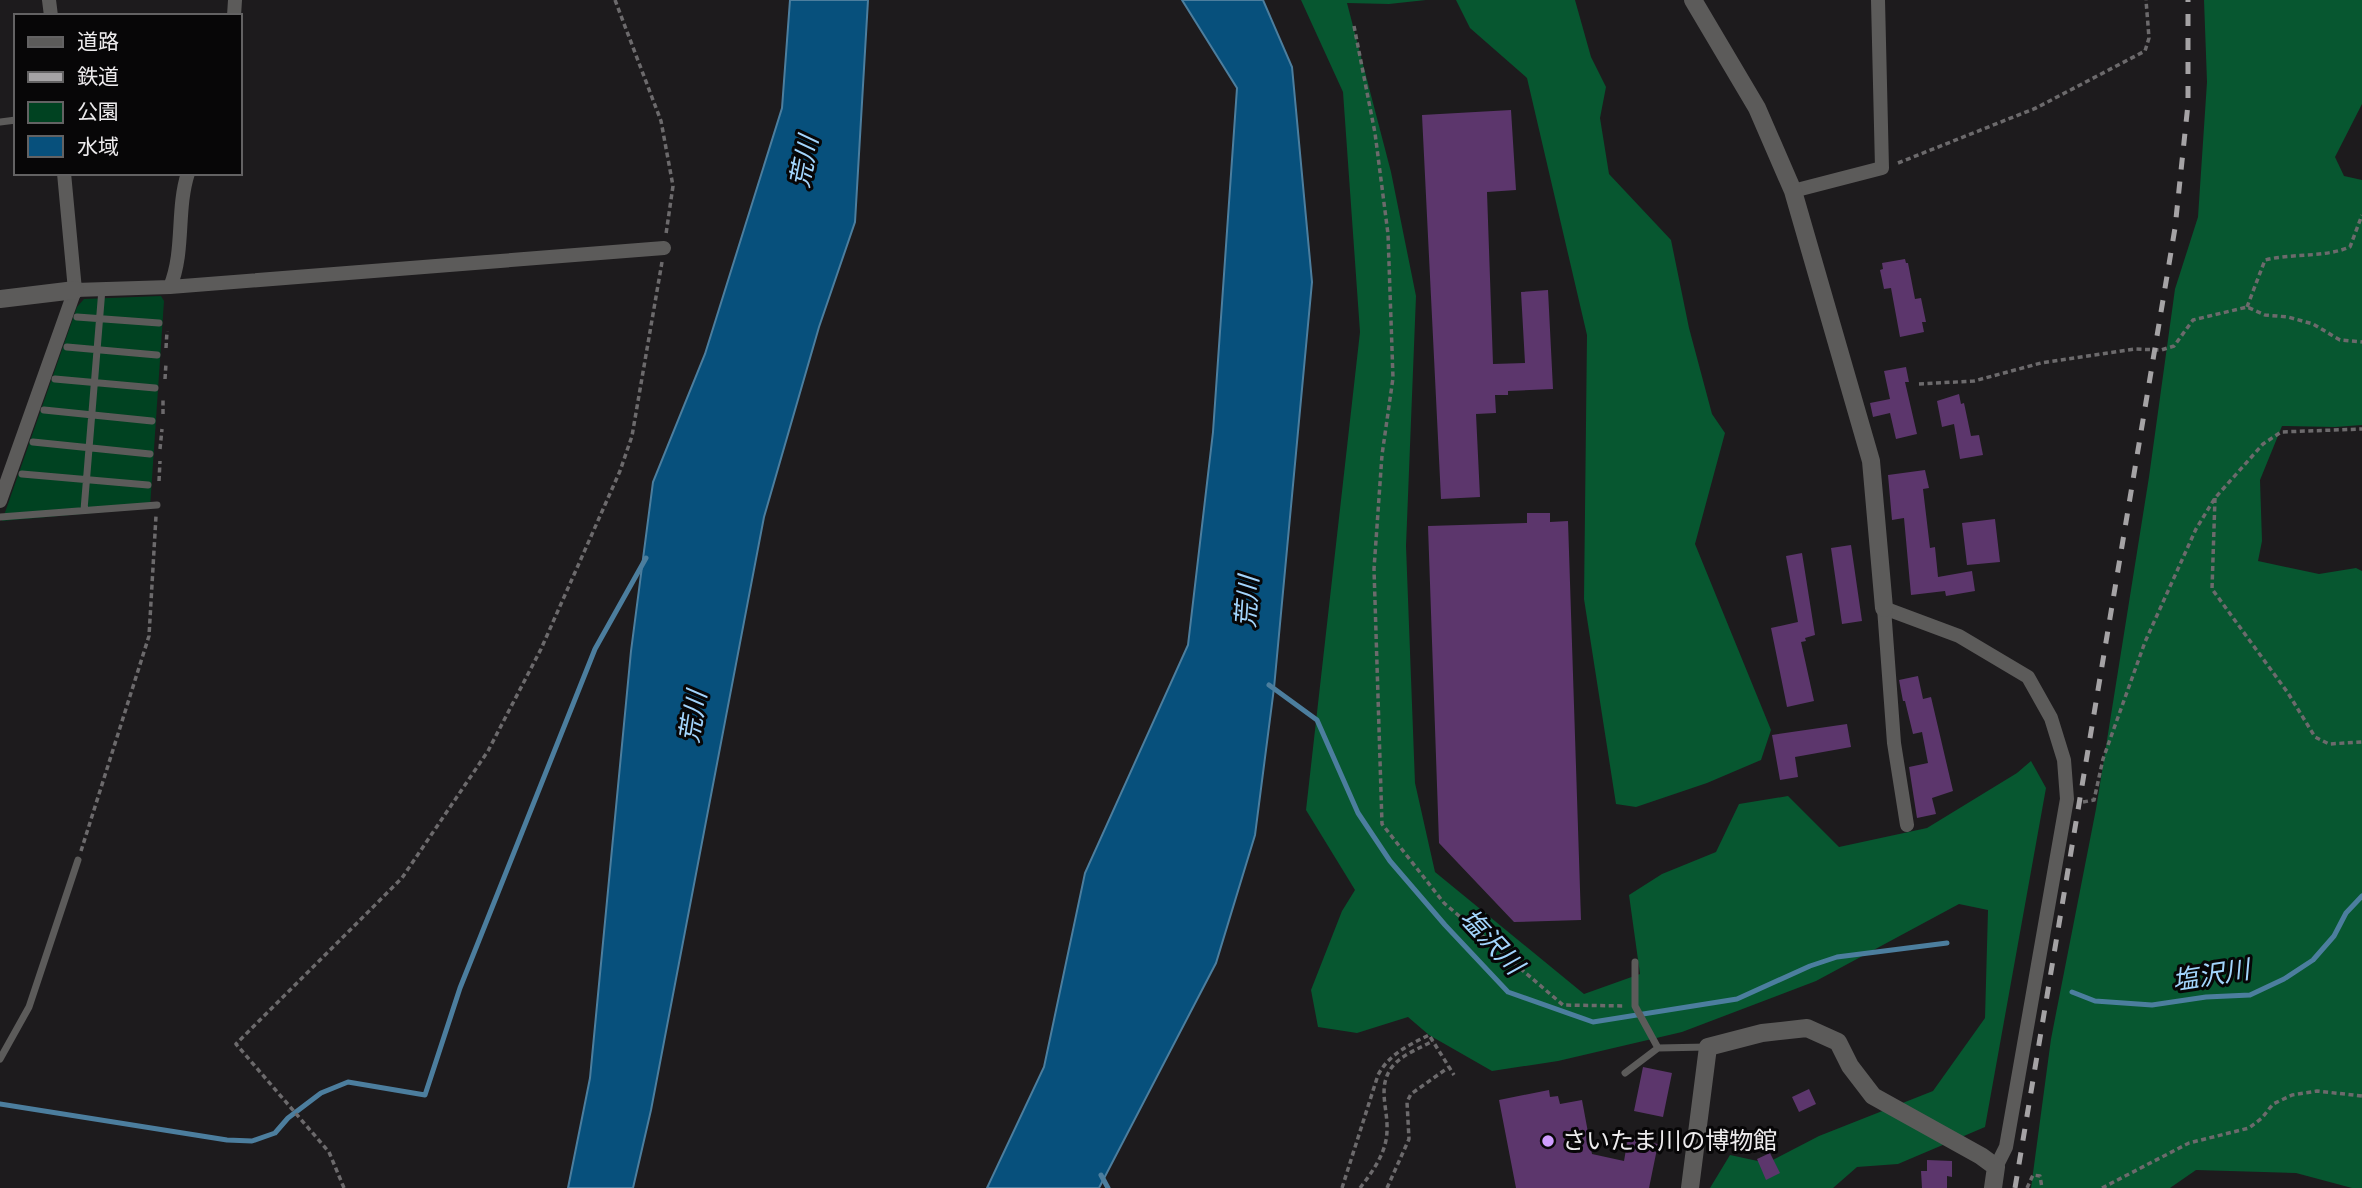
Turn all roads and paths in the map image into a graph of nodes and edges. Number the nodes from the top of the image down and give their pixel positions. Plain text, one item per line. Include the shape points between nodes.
1 (615, 0) edge
2 (1693, 0) edge
3 (1878, 0) edge
4 (2146, 0) edge
5 (1354, 26) dead end
6 (1882, 168) junction
7 (64, 175) edge
8 (187, 175) edge
9 (1793, 191) junction
10 (2362, 215) edge
11 (664, 248) junction
12 (170, 287) junction
13 (102, 289) junction
14 (75, 290) junction
15 (0, 299) edge
16 (2247, 307) junction
17 (77, 317) dead end
18 (99, 319) junction
19 (159, 323) dead end
20 (168, 328) dead end
21 (2362, 342) edge
22 (66, 347) dead end
23 (97, 350) junction
24 (157, 355) dead end
25 (55, 379) dead end
26 (164, 382) dead end
27 (94, 383) junction
28 (1919, 384) dead end
29 (155, 388) dead end
30 (164, 396) dead end
31 (44, 411) dead end
32 (91, 415) junction
33 (152, 421) dead end
34 (2362, 429) edge
35 (33, 442) dead end
36 (89, 447) junction
37 (150, 454) dead end
38 (22, 474) dead end
39 (86, 480) junction
40 (148, 485) dead end
41 (2215, 498) junction
42 (0, 501) edge
43 (157, 505) junction
44 (84, 510) junction
45 (0, 517) edge
46 (1884, 608) junction
47 (2361, 742) edge
48 (2067, 799) junction
49 (1907, 825) dead end
50 (78, 860) joint
51 (1635, 962) dead end
52 (1635, 1006) junction
53 (1433, 1041) junction
54 (1708, 1047) junction
55 (1658, 1048) junction
56 (0, 1059) edge
57 (1449, 1067) junction
58 (1625, 1073) dead end
59 (1454, 1074) dead end
60 (2362, 1096) edge
61 (1996, 1167) junction
62 (344, 1188) edge
63 (1342, 1188) edge
64 (1360, 1188) edge
65 (1387, 1188) edge
66 (1690, 1188) edge
67 (1993, 1188) edge
68 (2027, 1188) edge
69 (2042, 1188) edge
70 (2102, 1188) edge

1 - 11 path via 661,121 673,186
2 - 9 street via 1757,108
3 - 6 street
4 - 6 path via 2149,38 2145,51 2036,108
5 - 52 path via 1388,234 1393,378 1374,569 1382,824 1444,903 1563,1005
6 - 9 street
7 - 14 street
8 - 12 street via 182,190 177,270
9 - 46 street via 1871,461
10 - 16 path via 2350,247 2265,260
11 - 12 street
11 - 62 path via 632,436 620,471 541,649 488,751 402,878 236,1044 328,1152
12 - 13 street
13 - 14 street
13 - 18 lane
14 - 15 street
14 - 42 street
16 - 21 path via 2314,324 2340,340
16 - 28 path via 2193,320 2174,346 2161,350 2134,349 2042,363 1974,381
17 - 18 lane
18 - 19 lane
18 - 23 lane
20 - 26 path
22 - 23 lane
23 - 24 lane
23 - 27 lane
25 - 27 lane
27 - 29 lane
27 - 32 lane
30 - 43 path
31 - 32 lane
32 - 33 lane
32 - 36 lane
34 - 41 path via 2281,432 2263,444
35 - 36 lane
36 - 37 lane
36 - 39 lane
38 - 39 lane
39 - 40 lane
39 - 44 lane
41 - 47 path via 2213,589 2315,737 2329,744
41 - 48 path via 2196,529 2145,642 2103,759 2094,800
43 - 44 lane
43 - 50 path via 149,636
44 - 45 lane
46 - 48 street via 1959,636 2028,677 2051,718 2063,760
46 - 49 street via 1894,743
48 - 61 street via 2006,1147
50 - 56 lane via 29,1007
51 - 52 lane
52 - 55 lane
53 - 57 path
53 - 63 path via 1429,1035 1383,1065
53 - 64 path via 1394,1065 1385,1079 1386,1142
54 - 55 lane
54 - 61 street via 1762,1033 1807,1028 1838,1042 1872,1096
54 - 66 street
55 - 58 lane
57 - 59 path
57 - 65 path via 1411,1094 1407,1102 1409,1139
60 - 70 path via 2317,1091 2292,1095 2273,1104 2249,1128 2189,1143
61 - 67 street
68 - 69 path via 2033,1175 2040,1176

